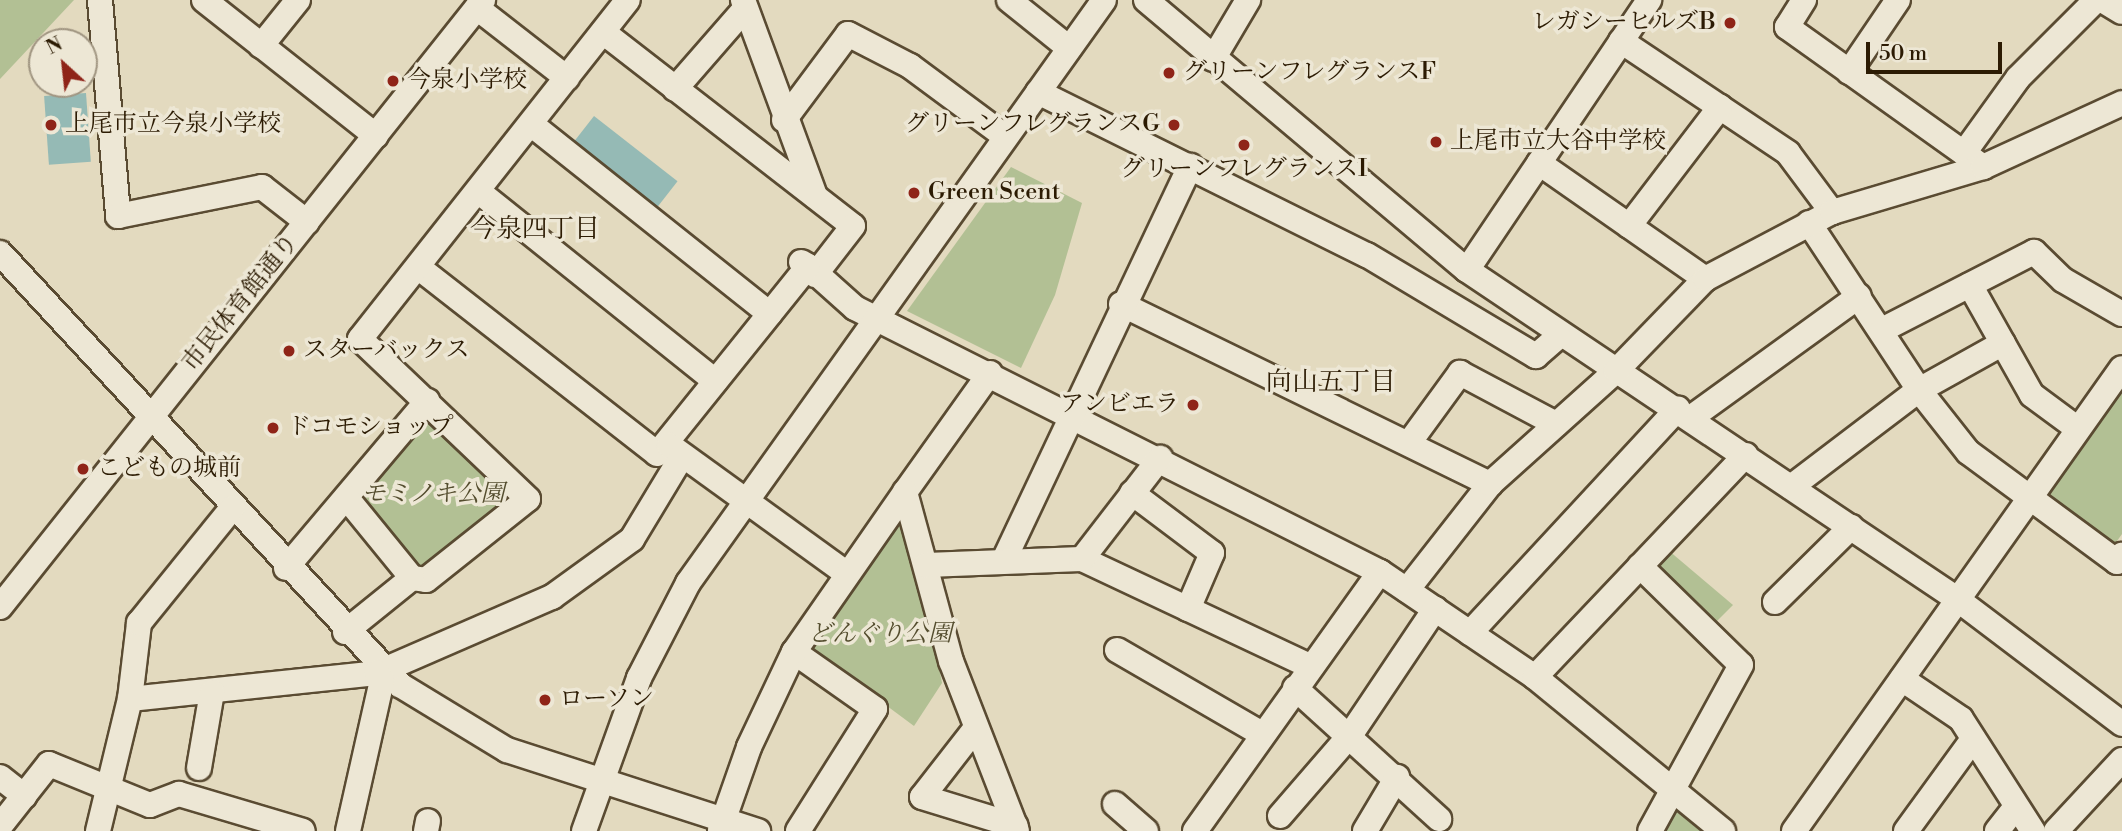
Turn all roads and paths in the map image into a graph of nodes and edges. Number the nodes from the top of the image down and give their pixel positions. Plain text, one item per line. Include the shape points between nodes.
1 (100, 0) edge
2 (204, 0) edge
3 (298, 0) edge
4 (628, 0) edge
5 (1009, 0) edge
6 (1104, 0) edge
7 (1146, 0) edge
8 (1248, 0) edge
9 (1649, 0) edge
10 (1804, 0) edge
11 (1898, 0) edge
12 (2096, 0) edge
13 (2102, 0) edge
14 (480, 4) edge
15 (743, 5) edge
16 (2122, 12) edge
17 (603, 32) junction
18 (1621, 41) junction
19 (261, 46) junction
20 (1069, 48) junction
21 (1213, 59) junction
22 (1849, 72) junction
23 (567, 78) junction
24 (675, 89) junction
25 (1038, 92) junction
26 (2122, 103) edge
27 (1720, 107) junction
28 (784, 120) junction
29 (531, 124) junction
30 (376, 136) junction
31 (1006, 137) junction
32 (1974, 160) junction
33 (1539, 163) junction
34 (1190, 166) junction
35 (478, 191) junction
36 (815, 196) junction
37 (1832, 212) junction
38 (307, 222) junction
39 (1810, 223) junction
40 (1629, 226) junction
41 (0, 253) edge
42 (418, 267) junction
43 (808, 268) junction
44 (1467, 270) junction
45 (1705, 279) junction
46 (1970, 285) junction
47 (1859, 296) junction
48 (1121, 304) junction
49 (770, 314) junction
50 (2122, 314) edge
51 (880, 318) junction
52 (1882, 330) junction
53 (1559, 336) junction
54 (2003, 343) junction
55 (2122, 368) edge
56 (1616, 371) junction
57 (990, 373) junction
58 (715, 382) junction
59 (1919, 390) junction
60 (426, 401) junction
61 (1685, 412) junction
62 (1075, 416) junction
63 (149, 417) junction
64 (1556, 424) junction
65 (2078, 429) junction
66 (1409, 443) junction
67 (674, 449) junction
68 (1746, 455) junction
69 (1160, 458) junction
70 (1490, 484) junction
71 (1791, 487) junction
72 (905, 492) junction
73 (1132, 493) junction
74 (346, 497) junction
75 (2029, 499) junction
76 (746, 503) junction
77 (232, 508) junction
78 (1851, 527) junction
79 (2122, 555) edge
80 (1082, 559) junction
81 (1004, 560) junction
82 (926, 565) junction
83 (1640, 566) junction
84 (286, 568) junction
85 (1380, 572) junction
86 (847, 574) junction
87 (412, 578) junction
88 (1407, 590) junction
89 (1957, 599) junction
90 (1775, 602) dead end
91 (0, 607) edge
92 (1188, 608) junction
93 (1435, 609) junction
94 (345, 632) junction
95 (1470, 633) junction
96 (1117, 650) dead end
97 (794, 652) junction
98 (1311, 667) junction
99 (381, 671) junction
100 (1535, 677) junction
101 (1902, 679) junction
102 (1295, 688) junction
103 (212, 692) junction
104 (130, 699) junction
105 (2122, 724) edge
106 (975, 729) junction
107 (1260, 733) junction
108 (1350, 734) junction
109 (1973, 738) junction
110 (2122, 760) edge
111 (199, 768) dead end
112 (0, 777) edge
113 (1397, 778) junction
114 (599, 781) junction
115 (106, 790) junction
116 (1676, 793) junction
117 (24, 796) junction
118 (1115, 804) dead end
119 (2014, 809) junction
120 (1280, 816) dead end
121 (722, 824) edge
122 (0, 826) edge
123 (271, 826) edge
124 (1442, 827) edge
125 (1016, 829) edge
126 (97, 831) edge
127 (303, 831) edge
128 (348, 831) edge
129 (584, 831) edge
130 (758, 831) edge
131 (798, 831) edge
132 (1146, 831) edge
133 (1195, 831) edge
134 (1364, 831) edge
135 (1650, 831) edge
136 (1723, 831) edge
137 (1794, 831) edge
138 (1906, 831) edge
139 (1997, 831) edge
140 (2033, 831) edge
141 (2056, 831) edge

1 - 38 street via 118,215 262,187
2 - 19 street
3 - 19 street
4 - 17 street
5 - 20 street
6 - 20 street
7 - 21 street
8 - 21 street
9 - 18 street
10 - 22 street via 1787,27
11 - 22 street
12 - 32 street via 2018,78
13 - 16 street
14 - 23 street
14 - 30 street, 市民体育館通り
15 - 24 street
15 - 28 street
17 - 23 street
17 - 24 street
18 - 27 street
18 - 33 street
19 - 30 street
20 - 25 street
21 - 44 street
22 - 32 street
23 - 29 street
24 - 36 street
25 - 31 street
25 - 34 street
26 - 32 street
27 - 37 street via 1788,153
27 - 40 street
28 - 31 street via 848,34 910,66
28 - 36 street
29 - 35 street
29 - 49 street
30 - 38 street, 市民体育館通り
31 - 51 street
32 - 37 street
33 - 40 street
33 - 44 street
34 - 48 street
34 - 53 street via 1367,255 1536,356
35 - 42 street
35 - 58 street
36 - 43 street via 853,226
37 - 39 street
38 - 63 street, 市民体育館通り
39 - 45 street
39 - 47 street
40 - 45 street
41 - 63 street
42 - 60 street via 360,339
42 - 67 street via 657,454
43 - 49 street
43 - 51 street via 855,308
44 - 53 street
45 - 56 street
46 - 50 street via 2034,252 2063,280
46 - 52 street
46 - 54 street
47 - 52 street
47 - 61 street
48 - 62 street
48 - 66 street
49 - 58 street
51 - 57 street
51 - 76 street
52 - 59 street
53 - 56 street
54 - 59 street
54 - 65 street via 2032,396
55 - 65 street
56 - 61 street
56 - 64 street
57 - 62 street
57 - 72 street
58 - 67 street
59 - 71 street
59 - 75 street via 1968,452
60 - 74 street
60 - 87 street via 528,499 435,573
61 - 68 street
61 - 95 street
62 - 69 street
62 - 81 street
63 - 77 street
63 - 91 street, 市民体育館通り
64 - 66 street via 1460,373
64 - 70 street
65 - 75 street
66 - 70 street
67 - 76 street
67 - 99 street via 632,539 580,581
68 - 71 street
68 - 83 street
69 - 73 street
69 - 85 street
70 - 88 street
71 - 78 street
72 - 82 street
72 - 86 street
73 - 80 street
73 - 92 street via 1212,553
74 - 84 street
74 - 87 street
75 - 79 street via 2117,562
75 - 89 street
76 - 86 street
76 - 114 street via 682,595 639,678
77 - 84 street
77 - 104 street via 139,622
78 - 89 street
78 - 90 street
80 - 81 street
80 - 92 street
81 - 82 street
82 - 106 street
83 - 100 street
83 - 116 street via 1741,665
84 - 94 street
85 - 88 street
85 - 98 street
86 - 97 street
87 - 94 street
88 - 93 street
89 - 101 street
89 - 105 street
92 - 98 street
93 - 95 street
93 - 108 street
94 - 99 street
95 - 100 street
96 - 107 street
97 - 121 street
97 - 131 street via 875,709
98 - 102 street
99 - 103 street
99 - 114 street via 442,716 507,750
99 - 128 street
100 - 116 street
101 - 109 street via 1961,719
101 - 137 street
102 - 107 street
102 - 108 street
103 - 104 street
103 - 111 street
104 - 115 street
106 - 125 street
106 - 125 street via 922,797
107 - 133 street
108 - 113 street
108 - 120 street
109 - 119 street
109 - 138 street
110 - 141 street
112 - 117 street
113 - 124 street
113 - 134 street
114 - 121 street
114 - 129 street
115 - 117 street via 49,764
115 - 123 street via 150,805 179,794
115 - 126 street
116 - 135 street
116 - 136 street
117 - 122 street
118 - 132 street
119 - 139 street
119 - 140 street
121 - 130 street
123 - 127 street

